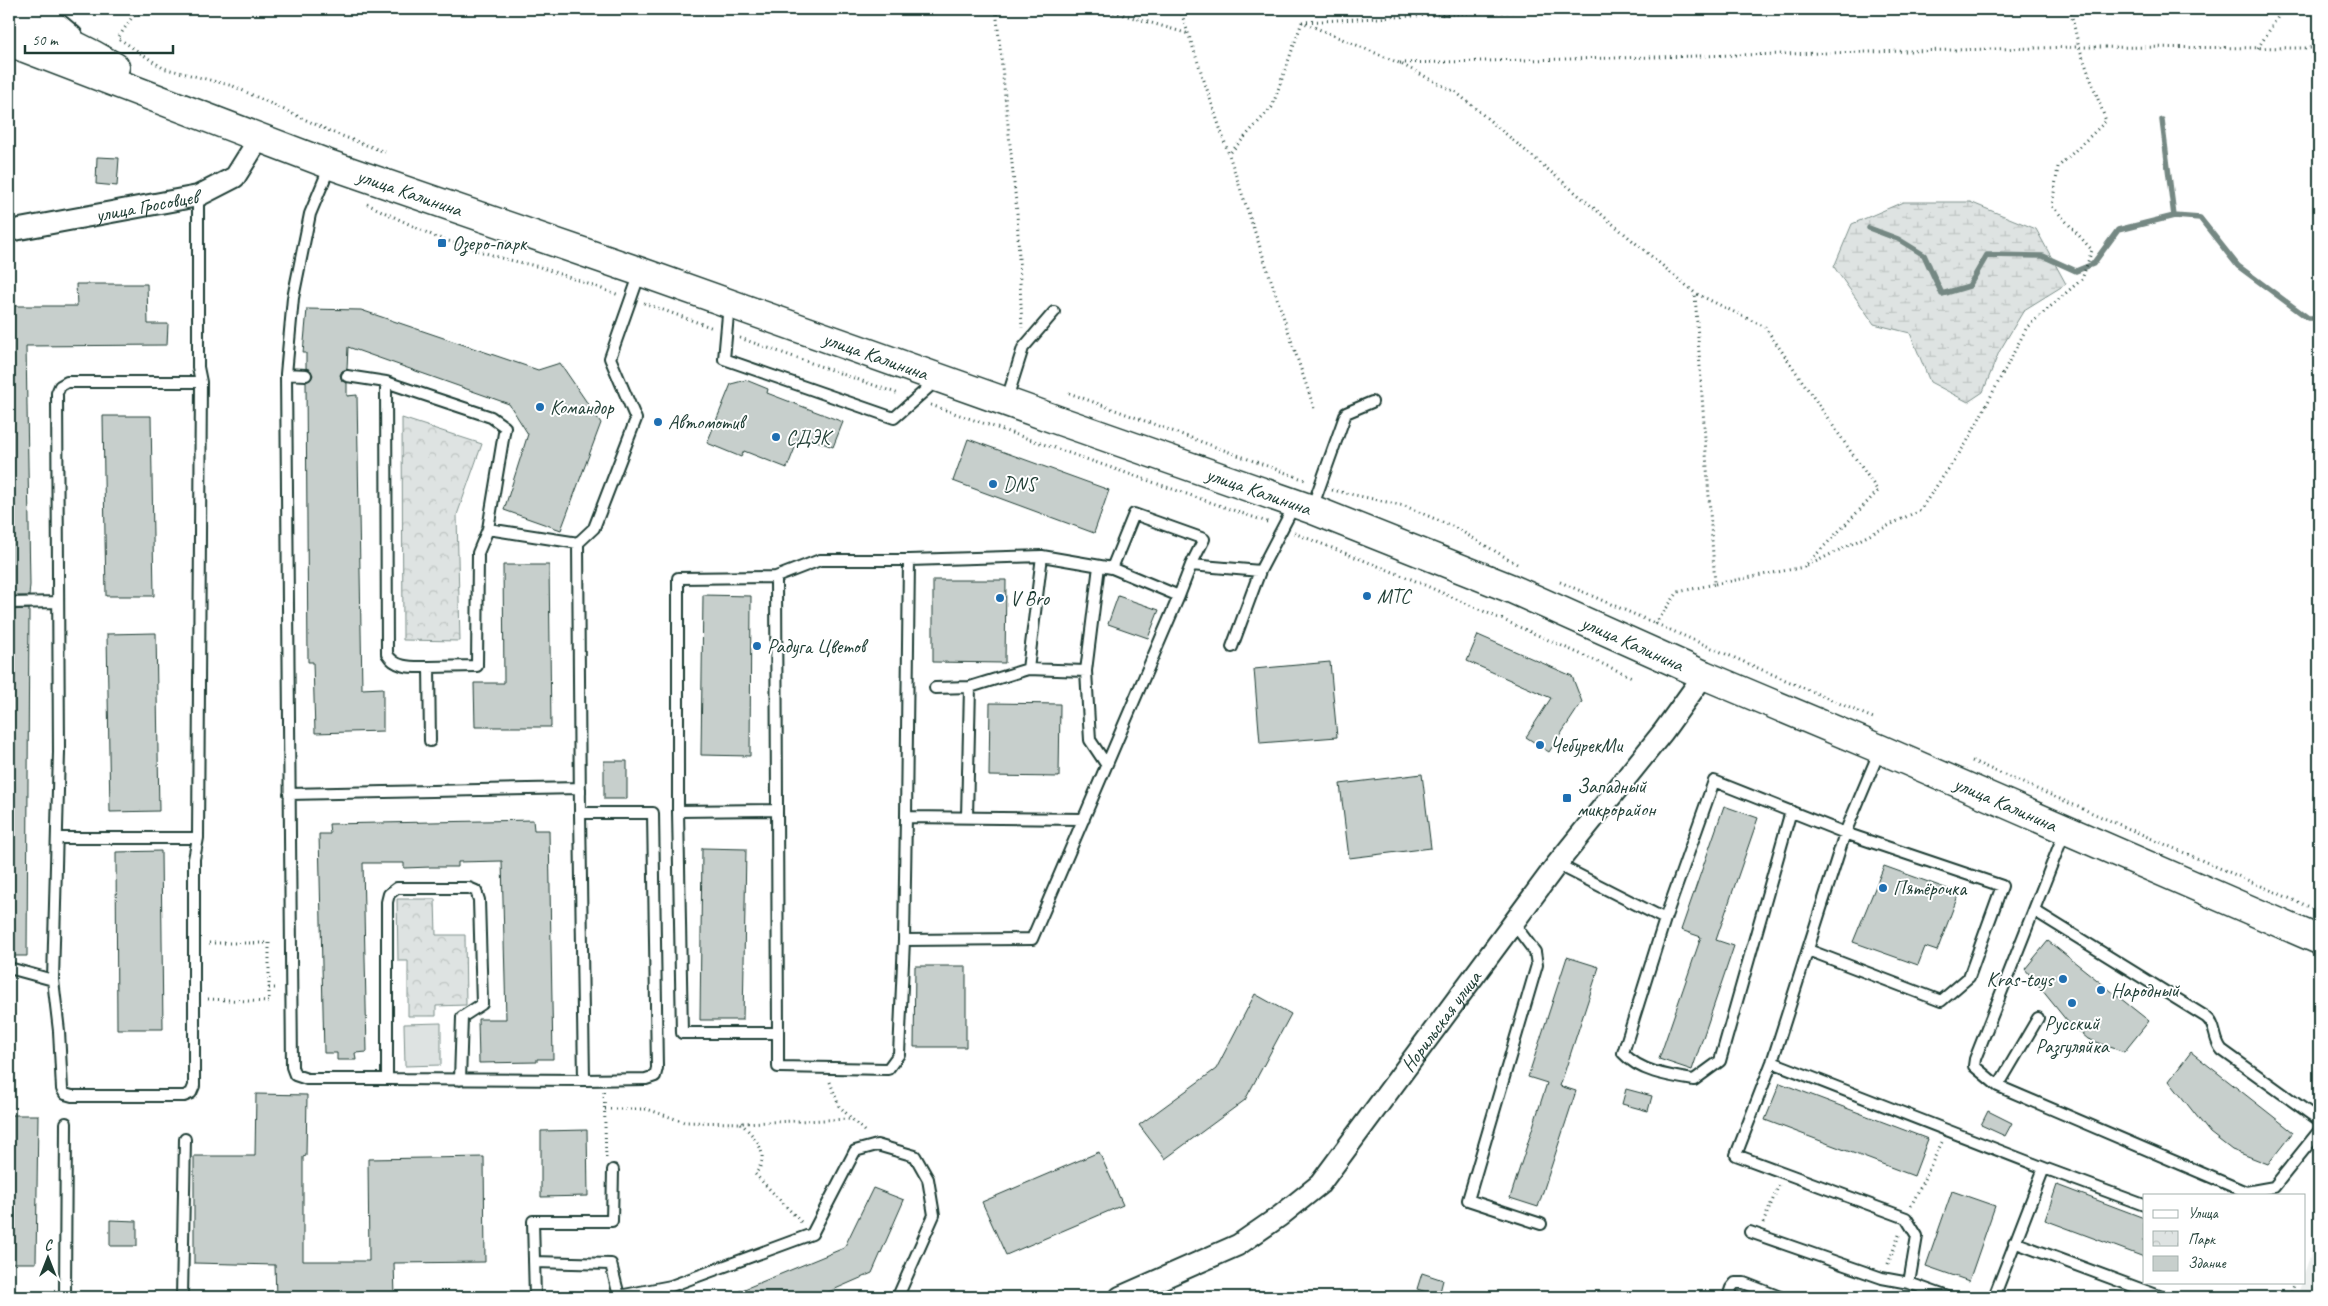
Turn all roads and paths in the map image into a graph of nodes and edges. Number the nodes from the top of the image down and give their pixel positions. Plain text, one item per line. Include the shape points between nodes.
1 (40, 9) edge
2 (148, 9) edge
3 (996, 9) edge
4 (1104, 9) edge
5 (1180, 9) edge
6 (1544, 9) edge
7 (2070, 9) edge
8 (2283, 9) edge
9 (9, 12) edge
10 (1302, 22) junction
11 (1190, 35) junction
12 (9, 42) edge
13 (2079, 47) junction
14 (2258, 48) junction
15 (2319, 48) edge
16 (92, 54) junction
17 (1399, 63) junction
18 (174, 103) junction
19 (260, 137) junction
20 (385, 152) dead end
21 (1231, 152) dead end
22 (331, 165) junction
23 (198, 196) junction
24 (366, 204) dead end
25 (9, 231) edge
26 (641, 272) junction
27 (1695, 294) junction
28 (631, 299) junction
29 (729, 303) junction
30 (1054, 312) dead end
31 (726, 333) junction
32 (1023, 348) junction
33 (286, 374) junction
34 (306, 375) dead end
35 (346, 376) dead end
36 (938, 378) junction
37 (201, 382) junction
38 (386, 382) junction
39 (1069, 393) dead end
40 (915, 399) junction
41 (1006, 402) junction
42 (1372, 402) dead end
43 (1314, 408) dead end
44 (1309, 499) junction
45 (1282, 528) junction
46 (488, 529) junction
47 (578, 543) junction
48 (1042, 556) junction
49 (910, 560) junction
50 (1191, 565) junction
51 (1099, 566) junction
52 (1522, 566) dead end
53 (1804, 567) junction
54 (1112, 568) junction
55 (1260, 571) junction
56 (776, 577) junction
57 (1558, 582) dead end
58 (1715, 584) junction
59 (1179, 596) junction
60 (57, 602) junction
61 (9, 603) edge
62 (1654, 624) junction
63 (1232, 647) dead end
64 (429, 667) junction
65 (1028, 669) junction
66 (1086, 671) junction
67 (1704, 675) junction
68 (1632, 677) dead end
69 (970, 687) junction
70 (935, 688) dead end
71 (1881, 736) junction
72 (430, 741) dead end
73 (1964, 758) dead end
74 (1106, 764) junction
75 (580, 788) junction
76 (289, 794) junction
77 (776, 810) junction
78 (678, 811) junction
79 (1790, 811) junction
80 (580, 813) junction
81 (906, 817) junction
82 (967, 817) junction
83 (1084, 819) junction
84 (2066, 830) junction
85 (1845, 833) junction
86 (57, 838) junction
87 (198, 838) junction
88 (1557, 864) junction
89 (2035, 911) junction
90 (2319, 911) edge
91 (1665, 919) junction
92 (1514, 924) junction
93 (904, 940) junction
94 (2319, 940) edge
95 (194, 943) junction
96 (1808, 950) junction
97 (9, 968) edge
98 (53, 980) junction
99 (269, 988) junction
100 (292, 988) junction
101 (195, 999) junction
102 (2038, 1018) dead end
103 (778, 1033) junction
104 (1772, 1062) junction
105 (824, 1068) junction
106 (604, 1079) junction
107 (387, 1080) junction
108 (460, 1080) junction
109 (584, 1080) junction
110 (1998, 1086) junction
111 (605, 1109) junction
112 (852, 1119) junction
113 (2319, 1120) edge
114 (66, 1123) dead end
115 (740, 1123) junction
116 (2319, 1131) edge
117 (185, 1139) dead end
118 (876, 1145) junction
119 (2044, 1168) junction
120 (613, 1170) joint
121 (1785, 1173) junction
122 (2143, 1205) edge
123 (1541, 1224) dead end
124 (1754, 1233) joint
125 (812, 1234) junction
126 (2014, 1242) junction
127 (534, 1262) junction
128 (1909, 1283) junction
129 (2293, 1284) edge
130 (65, 1297) edge
131 (182, 1297) edge
132 (535, 1297) edge
133 (896, 1297) edge
134 (1120, 1297) edge
135 (1728, 1297) edge
136 (1780, 1297) edge
137 (1948, 1297) edge
138 (1994, 1297) edge
139 (2162, 1297) edge
140 (2289, 1297) edge

1 - 16 street
2 - 20 path via 133,16 118,38 164,68 233,86 334,133
3 - 32 path via 1017,212
4 - 11 path
5 - 11 path
6 - 10 path
7 - 13 path
8 - 14 path
9 - 16 main road
10 - 17 path
10 - 21 path via 1272,107
11 - 43 path
12 - 18 main road
13 - 14 path
13 - 17 path
13 - 53 path via 2106,121 2058,168 2052,206 2092,250 2082,279 2027,327 1967,442 1920,510
14 - 15 path
16 - 18 main road
17 - 27 path via 1457,94
18 - 19 main road, улица Калинина
19 - 22 main road, улица Калинина
19 - 23 street, улица Гросовцев via 235,177
22 - 26 main road, улица Калинина
22 - 33 lane via 308,223 293,298
23 - 25 street, улица Гросовцев
23 - 37 lane via 198,367
24 - 28 path via 436,236
26 - 28 lane
26 - 29 main road, улица Калинина
27 - 53 path via 1766,327 1878,491
27 - 58 path
28 - 31 path
28 - 47 lane via 610,358 636,419 594,528
29 - 31 lane
29 - 36 main road, улица Калинина
30 - 32 lane
31 - 40 path
31 - 40 lane via 724,359 894,418
32 - 41 lane
33 - 34 lane
33 - 76 lane
35 - 38 lane
36 - 40 lane
36 - 41 main road, улица Калинина
37 - 60 lane via 67,382 60,386 57,393
37 - 87 lane
38 - 46 lane via 491,417 505,427
38 - 64 lane via 387,654 399,665
39 - 44 path
40 - 45 path
41 - 44 main road, улица Калинина
42 - 44 lane via 1346,413
44 - 45 lane
44 - 52 path via 1343,493 1405,506 1454,527
44 - 67 main road, улица Калинина
45 - 55 lane
45 - 68 path via 1411,579
46 - 47 lane
46 - 64 lane via 478,553 477,666
47 - 75 lane
48 - 49 lane
48 - 51 lane
48 - 65 lane
49 - 56 lane via 820,560
49 - 81 lane
50 - 54 lane via 1204,539 1134,514
50 - 55 lane
50 - 59 lane
51 - 54 lane
51 - 66 lane
53 - 58 path
54 - 59 lane
55 - 63 lane
56 - 77 lane
56 - 78 lane via 678,578
57 - 62 path
58 - 62 path via 1678,592
59 - 74 lane
60 - 61 lane
60 - 86 lane via 60,752
62 - 71 path
64 - 72 lane
65 - 66 lane
65 - 69 lane
66 - 74 lane via 1090,740
67 - 71 main road, улица Калинина
67 - 88 street, Норильская улица via 1663,732
69 - 70 lane
69 - 82 lane
71 - 84 main road, улица Калинина
71 - 85 lane
73 - 90 path
74 - 83 lane
75 - 76 lane
75 - 80 lane
76 - 100 lane
77 - 78 lane
77 - 103 lane
78 - 103 lane via 682,1033
79 - 85 lane
79 - 91 lane via 1714,780
79 - 91 lane via 1720,1061 1694,1080 1668,1076 1632,1063 1623,1053
80 - 106 lane via 653,813 657,1068 655,1076 646,1080
80 - 109 lane
81 - 82 lane
81 - 93 lane
82 - 83 lane
83 - 93 lane via 1032,939
84 - 89 lane
84 - 94 main road, улица Калинина
85 - 96 lane
85 - 96 lane via 2002,886 1969,977 1941,1001
86 - 87 lane
86 - 98 lane
87 - 95 lane via 194,859
88 - 91 lane
88 - 92 street, Норильская улица
89 - 110 lane via 1974,1059 1974,1066
89 - 113 lane via 2206,1017 2211,1021 2222,1050
92 - 123 lane via 1536,952 1537,965 1468,1200
92 - 134 street, Норильская улица via 1320,1184 1238,1245
93 - 105 lane via 899,1054 888,1069
95 - 99 path via 268,943
95 - 101 lane
96 - 104 lane
97 - 98 lane
98 - 101 lane via 62,1089 72,1096 184,1096 190,1093 194,1086
99 - 100 path
99 - 101 path via 268,1002
100 - 107 lane via 292,1067 295,1075 307,1079
102 - 110 lane
103 - 105 lane via 778,1067
104 - 119 lane
104 - 121 lane via 1736,1155
105 - 112 path via 839,1106
106 - 109 lane
106 - 111 path
107 - 108 lane
107 - 108 lane via 389,894 397,888 469,888 476,891 479,900 482,1004 462,1017
108 - 109 lane
110 - 116 lane via 2246,1192 2274,1187
111 - 115 path via 647,1109 684,1122
111 - 120 path via 606,1163 612,1163
112 - 115 path
112 - 118 path
114 - 130 lane
115 - 125 path via 758,1141 763,1155 762,1167 755,1174
117 - 131 lane
118 - 125 lane via 855,1150
118 - 133 lane via 915,1156 928,1179 934,1215
119 - 122 lane
119 - 126 lane
120 - 127 lane via 612,1221 533,1220
121 - 124 path
121 - 128 lane via 1906,1218 1917,1236
124 - 128 lane via 1882,1278
125 - 127 lane via 671,1286 620,1296 611,1264
126 - 138 lane
126 - 139 lane
127 - 132 lane
128 - 137 lane
129 - 140 path
135 - 136 lane via 1736,1283

